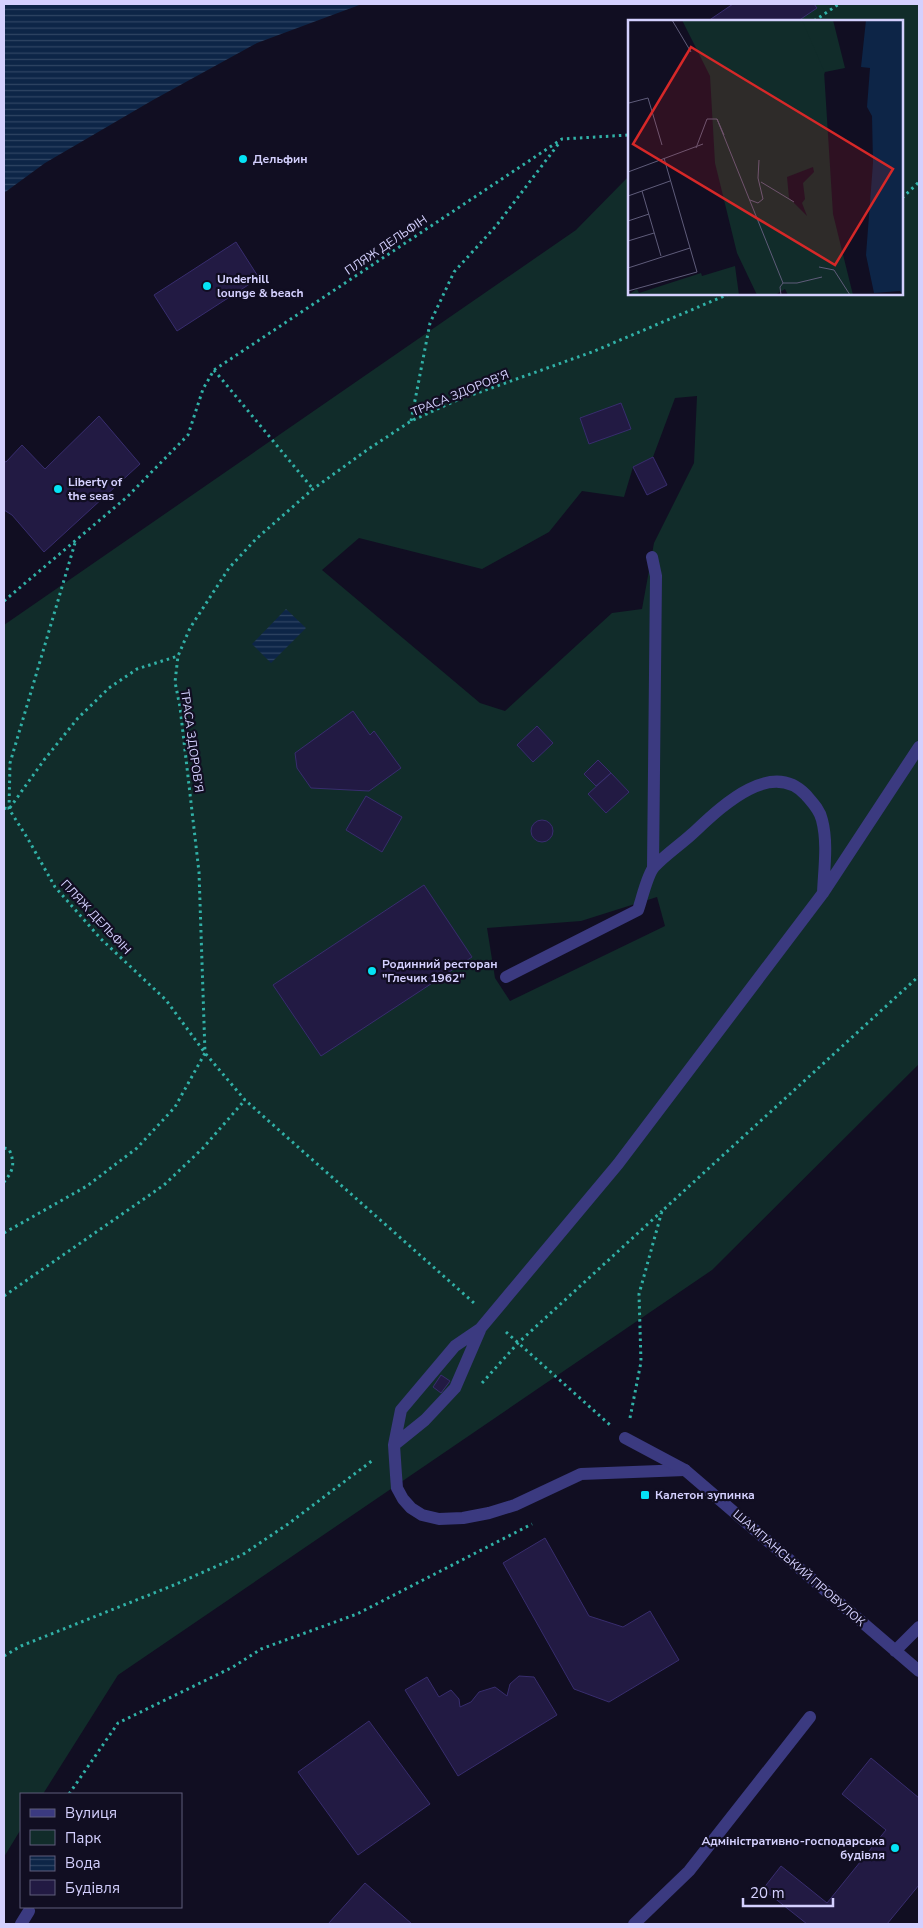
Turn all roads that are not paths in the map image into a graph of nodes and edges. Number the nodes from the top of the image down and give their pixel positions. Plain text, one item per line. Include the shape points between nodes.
1 (652, 557) dead end
2 (919, 747) edge
3 (653, 868) junction
4 (823, 893) junction
5 (506, 977) dead end
6 (480, 1329) junction
7 (625, 1438) road end
8 (394, 1445) junction
9 (685, 1470) junction
10 (919, 1627) edge
11 (895, 1651) junction
12 (919, 1671) edge
13 (810, 1717) dead end
14 (29, 1911) dead end
15 (21, 1924) edge
16 (634, 1924) edge

1 - 3 street via 656,576
2 - 4 street
3 - 4 street via 731,799 762,784 775,782 802,791 822,819 825,843
3 - 5 street via 638,910
4 - 6 street via 618,1164
6 - 8 street via 455,1388 425,1420
6 - 8 street via 455,1346 401,1410
7 - 9 street, ШАМПАНСЬКИЙ ПРОВУЛОК
8 - 9 street via 398,1488 403,1500 422,1515 439,1519 463,1518 515,1506 581,1474
9 - 11 street, ШАМПАНСЬКИЙ ПРОВУЛОК
10 - 11 street
11 - 12 street, ШАМПАНСЬКИЙ ПРОВУЛОК
13 - 16 street via 690,1871
14 - 15 street

